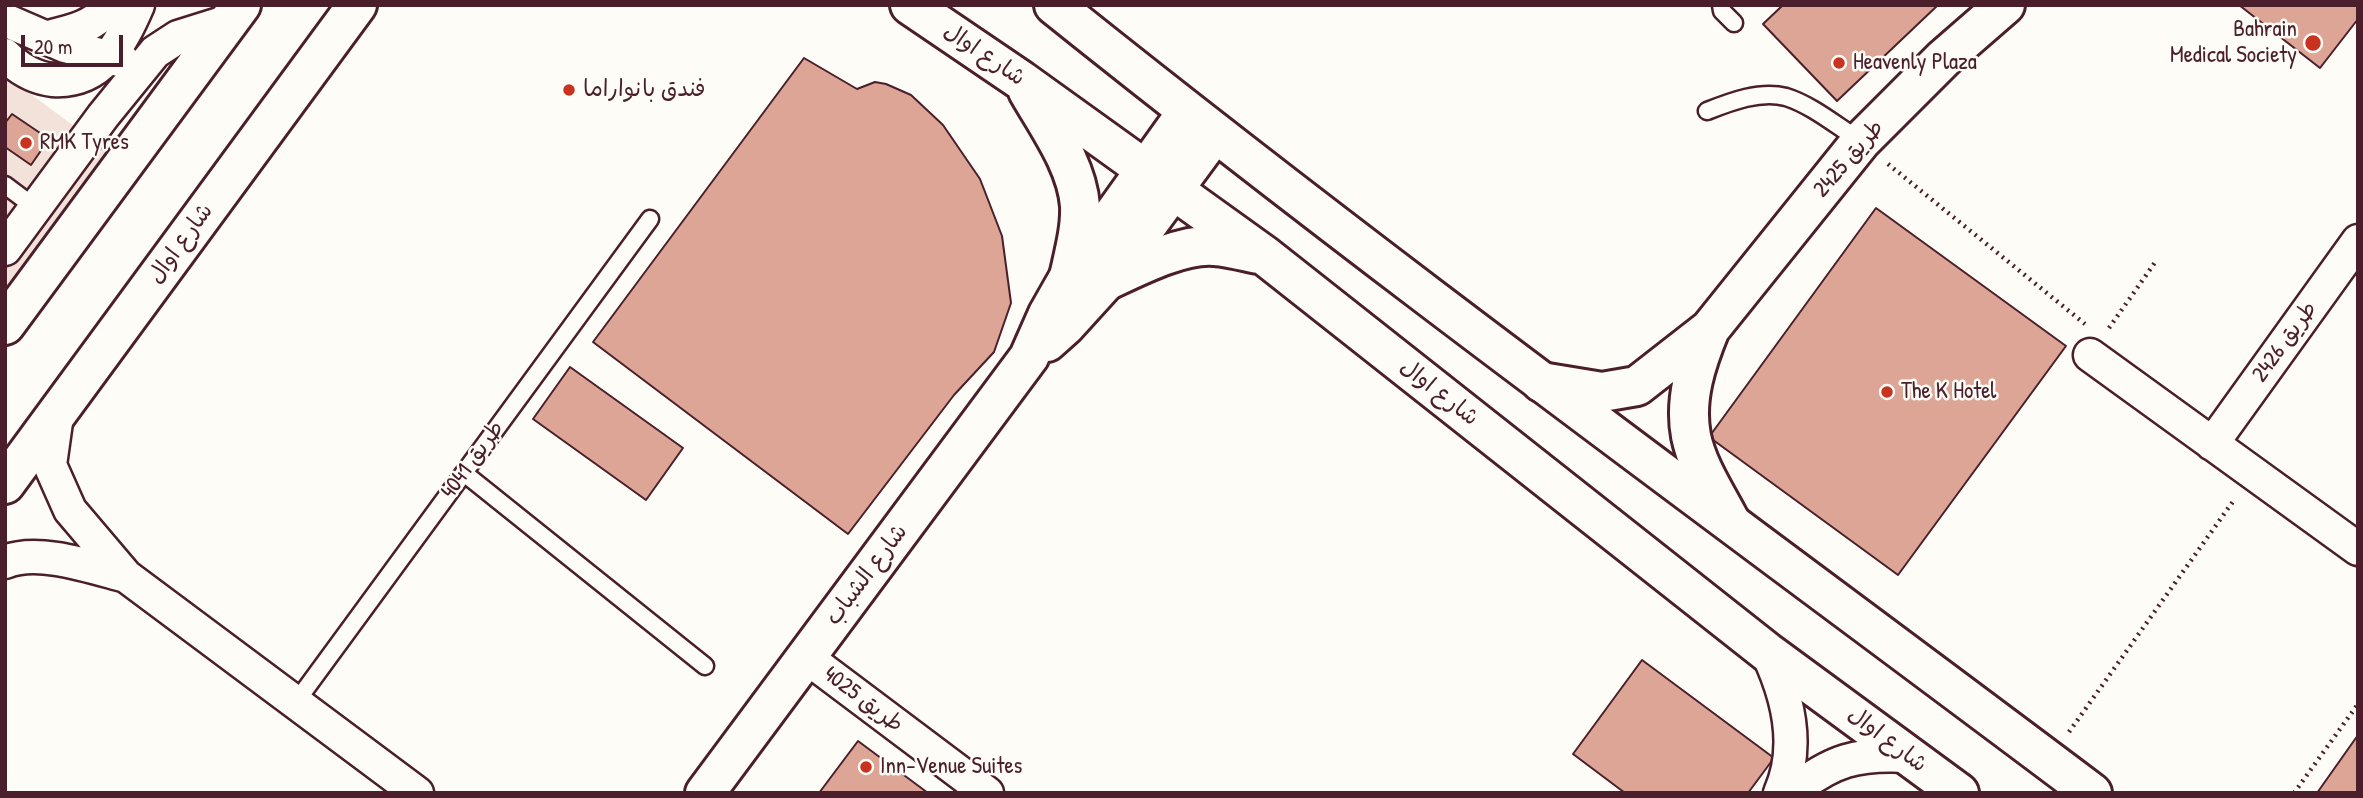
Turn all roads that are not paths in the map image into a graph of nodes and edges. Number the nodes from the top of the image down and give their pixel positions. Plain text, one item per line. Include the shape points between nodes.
1 (112, 5) edge
2 (138, 5) edge
3 (358, 5) edge
4 (910, 5) edge
5 (1054, 5) edge
6 (1720, 5) edge
7 (2005, 5) edge
8 (235, 13) edge
9 (5, 20) edge
10 (1734, 23) dead end
11 (44, 38) junction
12 (5, 55) edge
13 (108, 56) junction
14 (141, 67) junction
15 (1022, 80) junction
16 (1707, 111) dead end
17 (1201, 122) junction
18 (1861, 141) junction
19 (1159, 179) junction
20 (5, 185) edge
21 (37, 209) junction
22 (650, 219) dead end
23 (2358, 241) edge
24 (5, 249) edge
25 (1264, 255) junction
26 (1088, 279) junction
27 (5, 325) edge
28 (1710, 329) junction
29 (2096, 347) road end
30 (1541, 382) junction
31 (57, 415) junction
32 (2213, 444) junction
33 (464, 473) junction
34 (5, 484) edge
35 (1730, 521) junction
36 (2358, 549) edge
37 (5, 562) edge
38 (126, 576) junction
39 (1767, 652) junction
40 (806, 657) junction
41 (705, 666) dead end
42 (296, 702) junction
43 (1909, 756) junction
44 (405, 789) edge
45 (705, 793) edge
46 (987, 793) edge
47 (1780, 793) edge
48 (1791, 793) edge
49 (1959, 793) edge
50 (2092, 793) edge

1 - 11 street via 99,20
2 - 13 street
3 - 31 main road, شارع اوال
4 - 15 main road, شارع اوال
5 - 17 main road
6 - 10 lane
7 - 18 main road, طريق 2425
8 - 14 street via 178,37
8 - 27 main road
9 - 11 street
11 - 13 street
12 - 13 street via 30,74 67,80 85,76
13 - 14 street
14 - 21 street
15 - 19 main road, شارع اوال
15 - 26 main road via 1075,184
16 - 18 lane via 1756,96 1784,97
17 - 19 main road, شارع الشباب
17 - 30 main road
18 - 28 main road, طريق 2425
19 - 25 main road, شارع اوال
19 - 26 main road, شارع الشباب
20 - 21 lane
21 - 24 street
22 - 33 lane, طريق 4041
23 - 32 street, طريق 2426
25 - 26 main road via 1212,245
25 - 39 main road, شارع اوال
26 - 40 main road, شارع الشباب via 1048,314 1029,357
28 - 30 main road, طريق 2425 via 1637,387 1602,393
28 - 35 main road, طريق 2425 via 1690,394 1690,435
29 - 32 street
30 - 35 main road
31 - 34 main road, شارع اوال
31 - 38 street via 50,465 70,510
32 - 36 street
33 - 41 lane
33 - 42 lane, طريق 4041
35 - 50 main road
37 - 38 street via 14,558 60,559
38 - 42 street
39 - 43 main road, شارع اوال
39 - 47 street via 1790,717 1790,752
40 - 45 main road, شارع الشباب
40 - 46 street, طريق 4025
42 - 44 street
43 - 48 street via 1877,754 1846,760 1816,773
43 - 49 main road, شارع اوال

